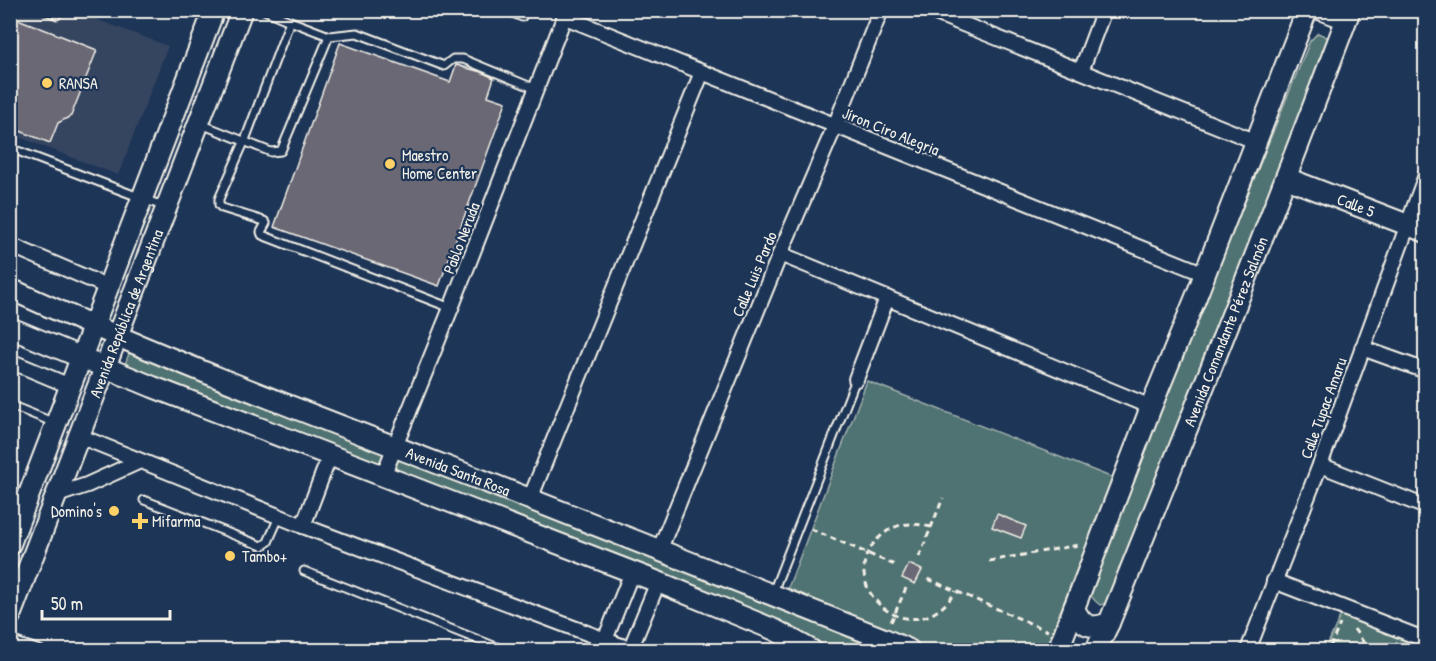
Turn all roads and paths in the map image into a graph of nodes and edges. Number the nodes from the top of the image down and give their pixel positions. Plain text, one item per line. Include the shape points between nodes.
1 (45, 10) edge
2 (214, 10) edge
3 (242, 10) edge
4 (264, 10) edge
5 (506, 10) edge
6 (881, 10) edge
7 (928, 10) edge
8 (1104, 10) edge
9 (1307, 10) edge
10 (1314, 10) edge
11 (566, 14) edge
12 (57, 15) dead end
13 (1348, 16) edge
14 (522, 17) dead end
15 (290, 21) junction
16 (329, 36) junction
17 (1081, 71) junction
18 (702, 72) junction
19 (537, 89) junction
20 (199, 123) junction
21 (835, 126) junction
22 (244, 140) junction
23 (1257, 142) junction
24 (10, 148) edge
25 (1425, 175) edge
26 (1286, 178) junction
27 (142, 198) junction
28 (167, 207) junction
29 (1407, 225) junction
30 (1425, 232) edge
31 (10, 245) edge
32 (780, 254) junction
33 (1205, 274) junction
34 (108, 287) junction
35 (10, 289) edge
36 (887, 298) junction
37 (452, 308) junction
38 (93, 327) junction
39 (10, 328) edge
40 (118, 337) junction
41 (1362, 348) junction
42 (81, 358) junction
43 (10, 361) edge
44 (106, 368) junction
45 (1425, 371) edge
46 (856, 379) joint
47 (70, 386) junction
48 (10, 405) edge
49 (1151, 407) junction
50 (56, 423) junction
51 (80, 436) junction
52 (395, 447) junction
53 (330, 455) junction
54 (140, 461) junction
55 (1320, 465) junction
56 (383, 476) junction
57 (57, 495) junction
58 (943, 498) dead end
59 (144, 500) dead end
60 (531, 500) junction
61 (1425, 507) edge
62 (279, 517) junction
63 (799, 524) junction
64 (303, 526) junction
65 (931, 527) junction
66 (1101, 540) junction
67 (10, 543) edge
68 (659, 551) junction
69 (868, 553) junction
70 (919, 557) dead end
71 (989, 561) dead end
72 (897, 566) dead end
73 (304, 571) dead end
74 (632, 572) junction
75 (928, 579) dead end
76 (1274, 581) junction
77 (657, 582) junction
78 (906, 588) dead end
79 (956, 591) junction
80 (771, 595) junction
81 (1074, 608) junction
82 (1344, 615) dead end
83 (10, 616) edge
84 (894, 616) junction
85 (1109, 623) junction
86 (884, 639) junction
87 (10, 640) edge
88 (1425, 640) edge
89 (1061, 644) edge
90 (1364, 644) dead end
91 (604, 645) edge
92 (1330, 647) dead end
93 (631, 650) edge
94 (40, 651) edge
95 (504, 651) edge
96 (811, 651) edge
97 (909, 651) edge
98 (1096, 651) edge
99 (1248, 651) edge
100 (1369, 651) edge

1 - 12 lane
2 - 27 main road, Avenida República de Argentina
3 - 20 main road, Avenida República de Argentina
4 - 15 lane
5 - 14 lane
6 - 21 street, Calle Luis Pardo
7 - 17 street
8 - 17 street
9 - 23 main road
10 - 13 street
11 - 18 street, Jíron Ciro Alegria
11 - 19 street, Pablo Neruda
13 - 26 main road, Avenida Comandante Pérez Salmón
15 - 16 lane
15 - 22 lane
16 - 19 lane via 357,33 444,66 453,58 463,59
16 - 22 lane via 280,151 271,152
17 - 23 street
18 - 21 street, Jíron Ciro Alegria
18 - 60 street
19 - 37 street, Pablo Neruda
20 - 22 lane
20 - 28 main road, Avenida República de Argentina
21 - 32 street, Calle Luis Pardo
21 - 33 street, Jíron Ciro Alegria
22 - 37 lane via 219,199 222,208 264,221 262,235
23 - 33 main road
24 - 27 lane
25 - 29 street, Calle Tupac Amaru
26 - 29 main road, Calle 5
26 - 85 main road, Avenida Comandante Pérez Salmón
27 - 28 lane
27 - 34 main road, Avenida República de Argentina
28 - 40 main road, Avenida República de Argentina
29 - 30 main road, Calle 5
29 - 41 street, Calle Tupac Amaru
31 - 34 street
32 - 36 street
32 - 68 street, Calle Luis Pardo
33 - 49 main road
34 - 38 main road, Avenida República de Argentina
35 - 38 main road, Avenida Santa Rosa
36 - 46 street
36 - 49 street
37 - 52 street, Pablo Neruda
38 - 40 main road, Avenida Santa Rosa
38 - 42 main road, Avenida República de Argentina
39 - 42 main road, Avenida Santa Rosa
40 - 44 main road, Avenida República de Argentina
40 - 52 main road, Avenida Santa Rosa
41 - 45 street
41 - 55 street, Calle Tupac Amaru
42 - 44 main road, Avenida Santa Rosa
42 - 47 main road, Avenida República de Argentina
43 - 47 street
44 - 51 main road, Avenida República de Argentina
44 - 53 main road, Avenida Santa Rosa
46 - 63 lane
47 - 50 main road, Avenida República de Argentina
48 - 50 lane
49 - 66 main road
50 - 67 main road, Avenida República de Argentina
51 - 54 street
51 - 57 main road, Avenida República de Argentina
52 - 56 street, Pablo Neruda
52 - 60 main road, Avenida Santa Rosa
53 - 56 main road, Avenida Santa Rosa
53 - 64 street
54 - 57 street
54 - 62 street
55 - 61 street
55 - 76 street, Calle Tupac Amaru
56 - 74 main road, Avenida Santa Rosa
57 - 83 main road, Avenida República de Argentina
58 - 65 path
59 - 62 lane via 262,546 268,542
60 - 68 main road, Avenida Santa Rosa
62 - 64 street
63 - 69 path
63 - 80 lane
64 - 91 street
65 - 69 path via 916,523 887,530
65 - 70 path
66 - 71 path
66 - 81 main road
68 - 80 main road, Avenida Santa Rosa
69 - 72 path
69 - 84 path via 865,583 871,597
73 - 95 lane
74 - 77 main road, Avenida Santa Rosa
74 - 91 street
75 - 79 path
76 - 88 street
76 - 99 street, Calle Tupac Amaru
77 - 93 street
77 - 96 main road, Avenida Santa Rosa via 775,630
78 - 84 path
79 - 84 path via 938,613 923,619
79 - 89 path
80 - 86 main road, Avenida Santa Rosa
81 - 85 main road via 1087,625
81 - 89 main road
82 - 92 path
84 - 86 path
85 - 98 main road, Avenida Comandante Pérez Salmón
86 - 97 main road, Avenida Santa Rosa
87 - 94 lane
90 - 100 path
91 - 93 street

